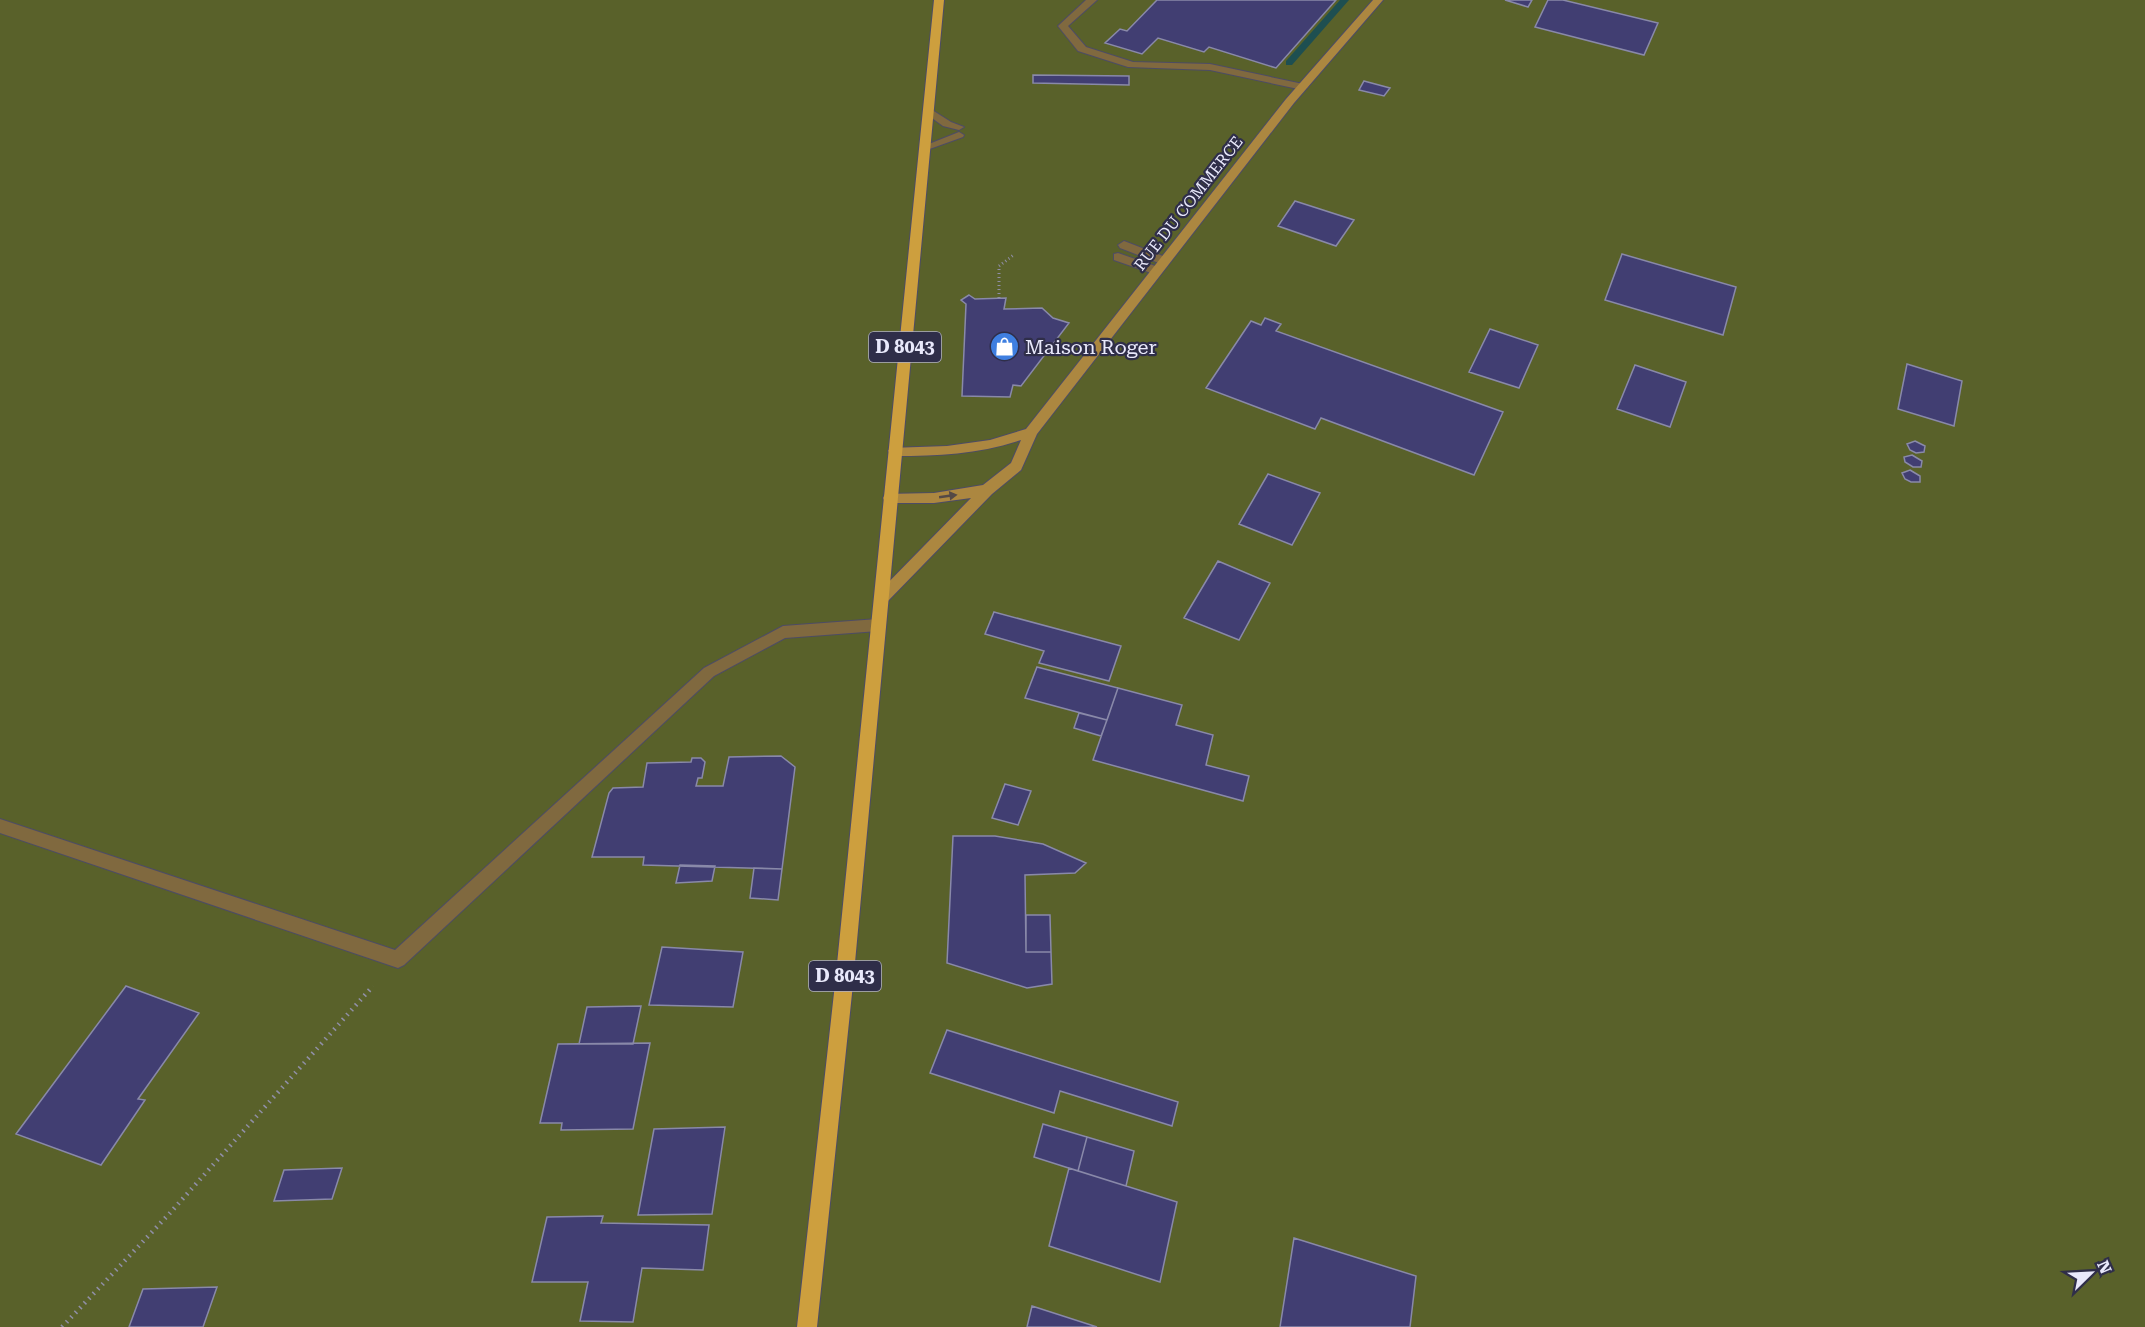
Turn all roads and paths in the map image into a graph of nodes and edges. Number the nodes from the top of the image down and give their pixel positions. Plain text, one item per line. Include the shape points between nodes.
1 (939, 0) edge
2 (1092, 0) edge
3 (1378, 0) edge
4 (1303, 87) junction
5 (929, 111) junction
6 (924, 148) junction
7 (1124, 245) dead end
8 (1015, 254) dead end
9 (1118, 257) dead end
10 (1164, 261) junction
11 (1156, 271) junction
12 (999, 298) dead end
13 (1031, 432) junction
14 (895, 451) junction
15 (987, 490) junction
16 (890, 498) junction
17 (881, 599) junction
18 (878, 625) junction
19 (0, 826) edge
20 (398, 959) junction
21 (62, 1327) edge
22 (807, 1327) edge

1 - 5 main road, D 8043
2 - 4 street via 1063,26 1082,49 1132,65 1210,67
3 - 4 street, RUE DU COMMERCE
4 - 10 street, RUE DU COMMERCE
5 - 6 main road, D 8043
5 - 6 street via 959,131
6 - 14 main road, D 8043
7 - 10 street
8 - 12 path via 999,266
9 - 11 street
10 - 11 street, RUE DU COMMERCE
11 - 13 street, RUE DU COMMERCE
13 - 14 street via 990,446
13 - 15 street, RUE DU COMMERCE via 1016,466
14 - 16 main road, D 8043
16 -> 15 street via 934,498
15 - 17 street, RUE DU COMMERCE
16 - 17 main road, D 8043
17 - 18 main road, D 8043
18 - 20 street via 783,632 709,672
18 - 22 main road, D 8043
19 - 20 street
20 - 21 path

